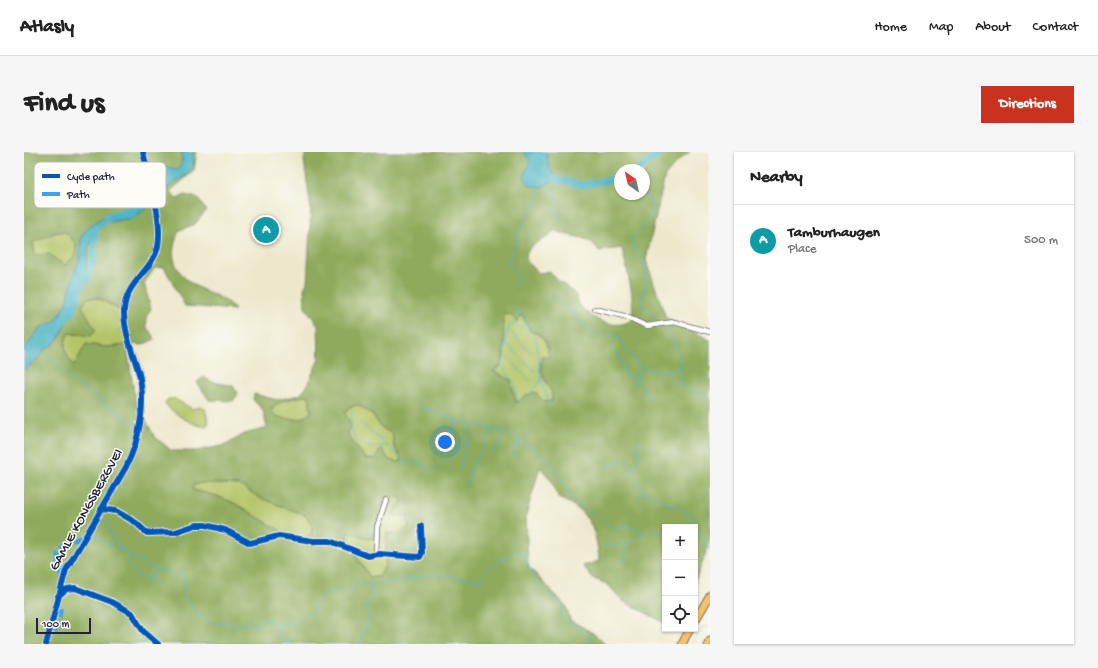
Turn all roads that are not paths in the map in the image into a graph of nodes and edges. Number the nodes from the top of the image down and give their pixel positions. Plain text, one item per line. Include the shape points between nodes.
1 (143, 152) edge
2 (145, 162) edge
3 (155, 208) edge
4 (595, 308) dead end
5 (710, 332) edge
6 (386, 500) dead end
7 (101, 509) junction
8 (421, 526) dead end
9 (376, 554) junction
10 (710, 595) edge
11 (58, 596) junction
12 (698, 616) edge
13 (688, 632) edge
14 (710, 641) edge
15 (46, 644) edge
16 (158, 644) edge
17 (682, 644) edge
18 (708, 644) edge

1 - 2 main road, GAMLE KONGSBERGVEI
3 - 7 main road, GAMLE KONGSBERGVEI via 159,229 157,248 150,263 131,288 124,312 140,380 141,411 138,432 130,459
4 - 5 street via 647,326 674,322
6 - 9 street via 377,527
7 - 9 street via 116,511 135,522 147,533 175,532 196,525 205,525 225,530 250,544 282,536 330,541 363,556
7 - 11 main road, GAMLE KONGSBERGVEI via 67,568
8 - 9 street via 420,557
10 - 12 main road
11 - 15 main road, GAMLE KONGSBERGVEI
11 - 16 street via 67,589 75,588 112,602 132,613 143,631
13 - 17 main road
14 - 18 main road

